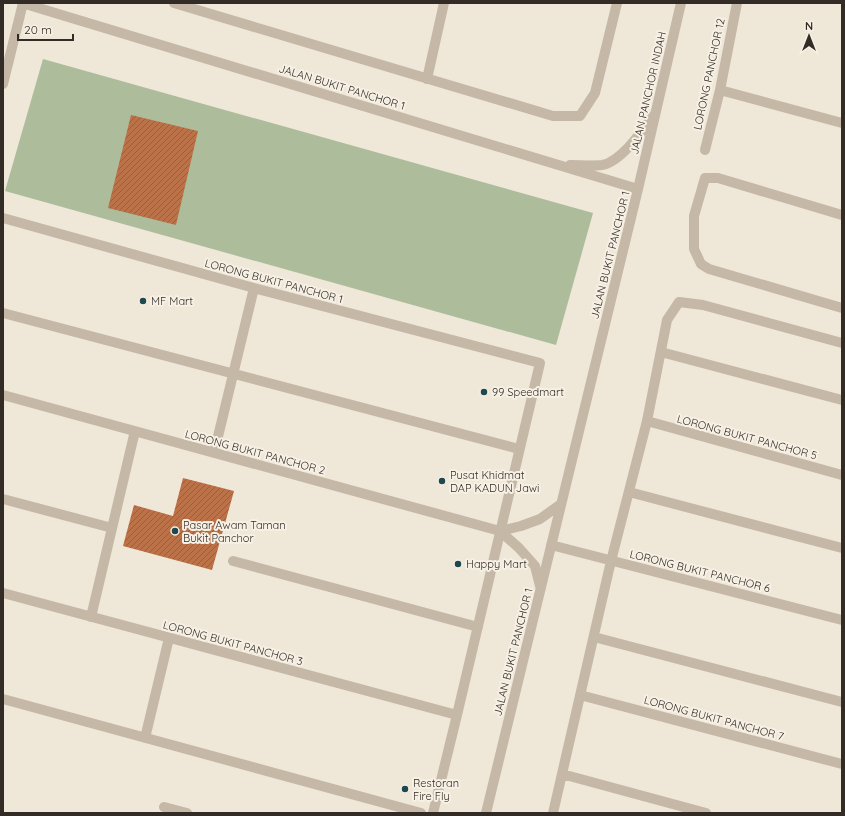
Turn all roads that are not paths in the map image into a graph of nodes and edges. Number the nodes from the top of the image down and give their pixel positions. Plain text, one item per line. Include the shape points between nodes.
1 (23, 3) edge
2 (174, 3) edge
3 (444, 3) edge
4 (617, 3) edge
5 (681, 3) edge
6 (737, 3) edge
7 (6, 59) edge
8 (427, 79) junction
9 (3, 84) edge
10 (720, 90) junction
11 (656, 113) junction
12 (842, 123) edge
13 (705, 150) dead end
14 (559, 164) junction
15 (638, 189) junction
16 (842, 215) edge
17 (3, 218) edge
18 (254, 288) junction
19 (842, 308) edge
20 (3, 313) edge
21 (842, 343) edge
22 (661, 352) junction
23 (234, 374) junction
24 (3, 396) edge
25 (842, 400) edge
26 (646, 421) junction
27 (136, 432) junction
28 (519, 449) junction
29 (214, 453) junction
30 (842, 475) edge
31 (629, 492) junction
32 (3, 499) edge
33 (561, 504) junction
34 (112, 528) junction
35 (500, 531) junction
36 (551, 545) junction
37 (842, 548) edge
38 (233, 561) dead end
39 (611, 561) junction
40 (541, 588) junction
41 (3, 593) edge
42 (91, 617) junction
43 (842, 620) edge
44 (478, 627) junction
45 (594, 636) junction
46 (169, 638) junction
47 (580, 695) junction
48 (3, 699) edge
49 (842, 702) edge
50 (457, 715) junction
51 (145, 738) junction
52 (842, 764) edge
53 (562, 774) junction
54 (164, 807) dead end
55 (187, 813) edge
56 (421, 813) edge
57 (433, 813) edge
58 (486, 813) edge
59 (553, 813) edge
60 (706, 813) edge

1 - 7 street
1 - 14 street, JALAN BUKIT PANCHOR 1
2 - 8 street
3 - 8 street
4 - 8 street via 595,93 580,116 553,116
5 - 11 street, JALAN PANCHOR INDAH
6 - 10 street, LORONG PANCHOR 12
7 - 9 street
10 - 12 street
10 - 13 street, LORONG PANCHOR 12
11 - 14 street via 626,150 612,161 602,165
11 - 15 street, JALAN PANCHOR INDAH
14 - 15 street, JALAN BUKIT PANCHOR 1
15 - 33 street, JALAN BUKIT PANCHOR 1
16 - 19 street via 718,178 705,178 694,216 694,249 701,264 709,269
17 - 18 street, LORONG BUKIT PANCHOR 1
18 - 23 street
18 - 28 street, LORONG BUKIT PANCHOR 1 via 540,363
20 - 23 street
21 - 22 street via 703,305 679,302 667,320
22 - 25 street
22 - 26 street
23 - 28 street
23 - 29 street
24 - 27 street, LORONG BUKIT PANCHOR 2
26 - 30 street, LORONG BUKIT PANCHOR 5
26 - 31 street
27 - 29 street, LORONG BUKIT PANCHOR 2
27 - 34 street
28 - 35 street
29 - 35 street, LORONG BUKIT PANCHOR 2
31 - 37 street
31 - 39 street
32 - 34 street
33 - 35 street via 540,518
33 - 36 street, JALAN BUKIT PANCHOR 1
34 - 42 street
35 - 40 street via 535,566
35 - 44 street
36 - 39 street, LORONG BUKIT PANCHOR 6
36 - 40 street, JALAN BUKIT PANCHOR 1
38 - 44 street
39 - 43 street, LORONG BUKIT PANCHOR 6
39 - 45 street
40 - 58 street, JALAN BUKIT PANCHOR 1
41 - 42 street, LORONG BUKIT PANCHOR 3
42 - 46 street, LORONG BUKIT PANCHOR 3
44 - 50 street
45 - 47 street
45 - 49 street
46 - 50 street, LORONG BUKIT PANCHOR 3
46 - 51 street
47 - 52 street, LORONG BUKIT PANCHOR 7
47 - 53 street
48 - 51 street
50 - 57 street
51 - 56 street
53 - 59 street
53 - 60 street
54 - 55 street

